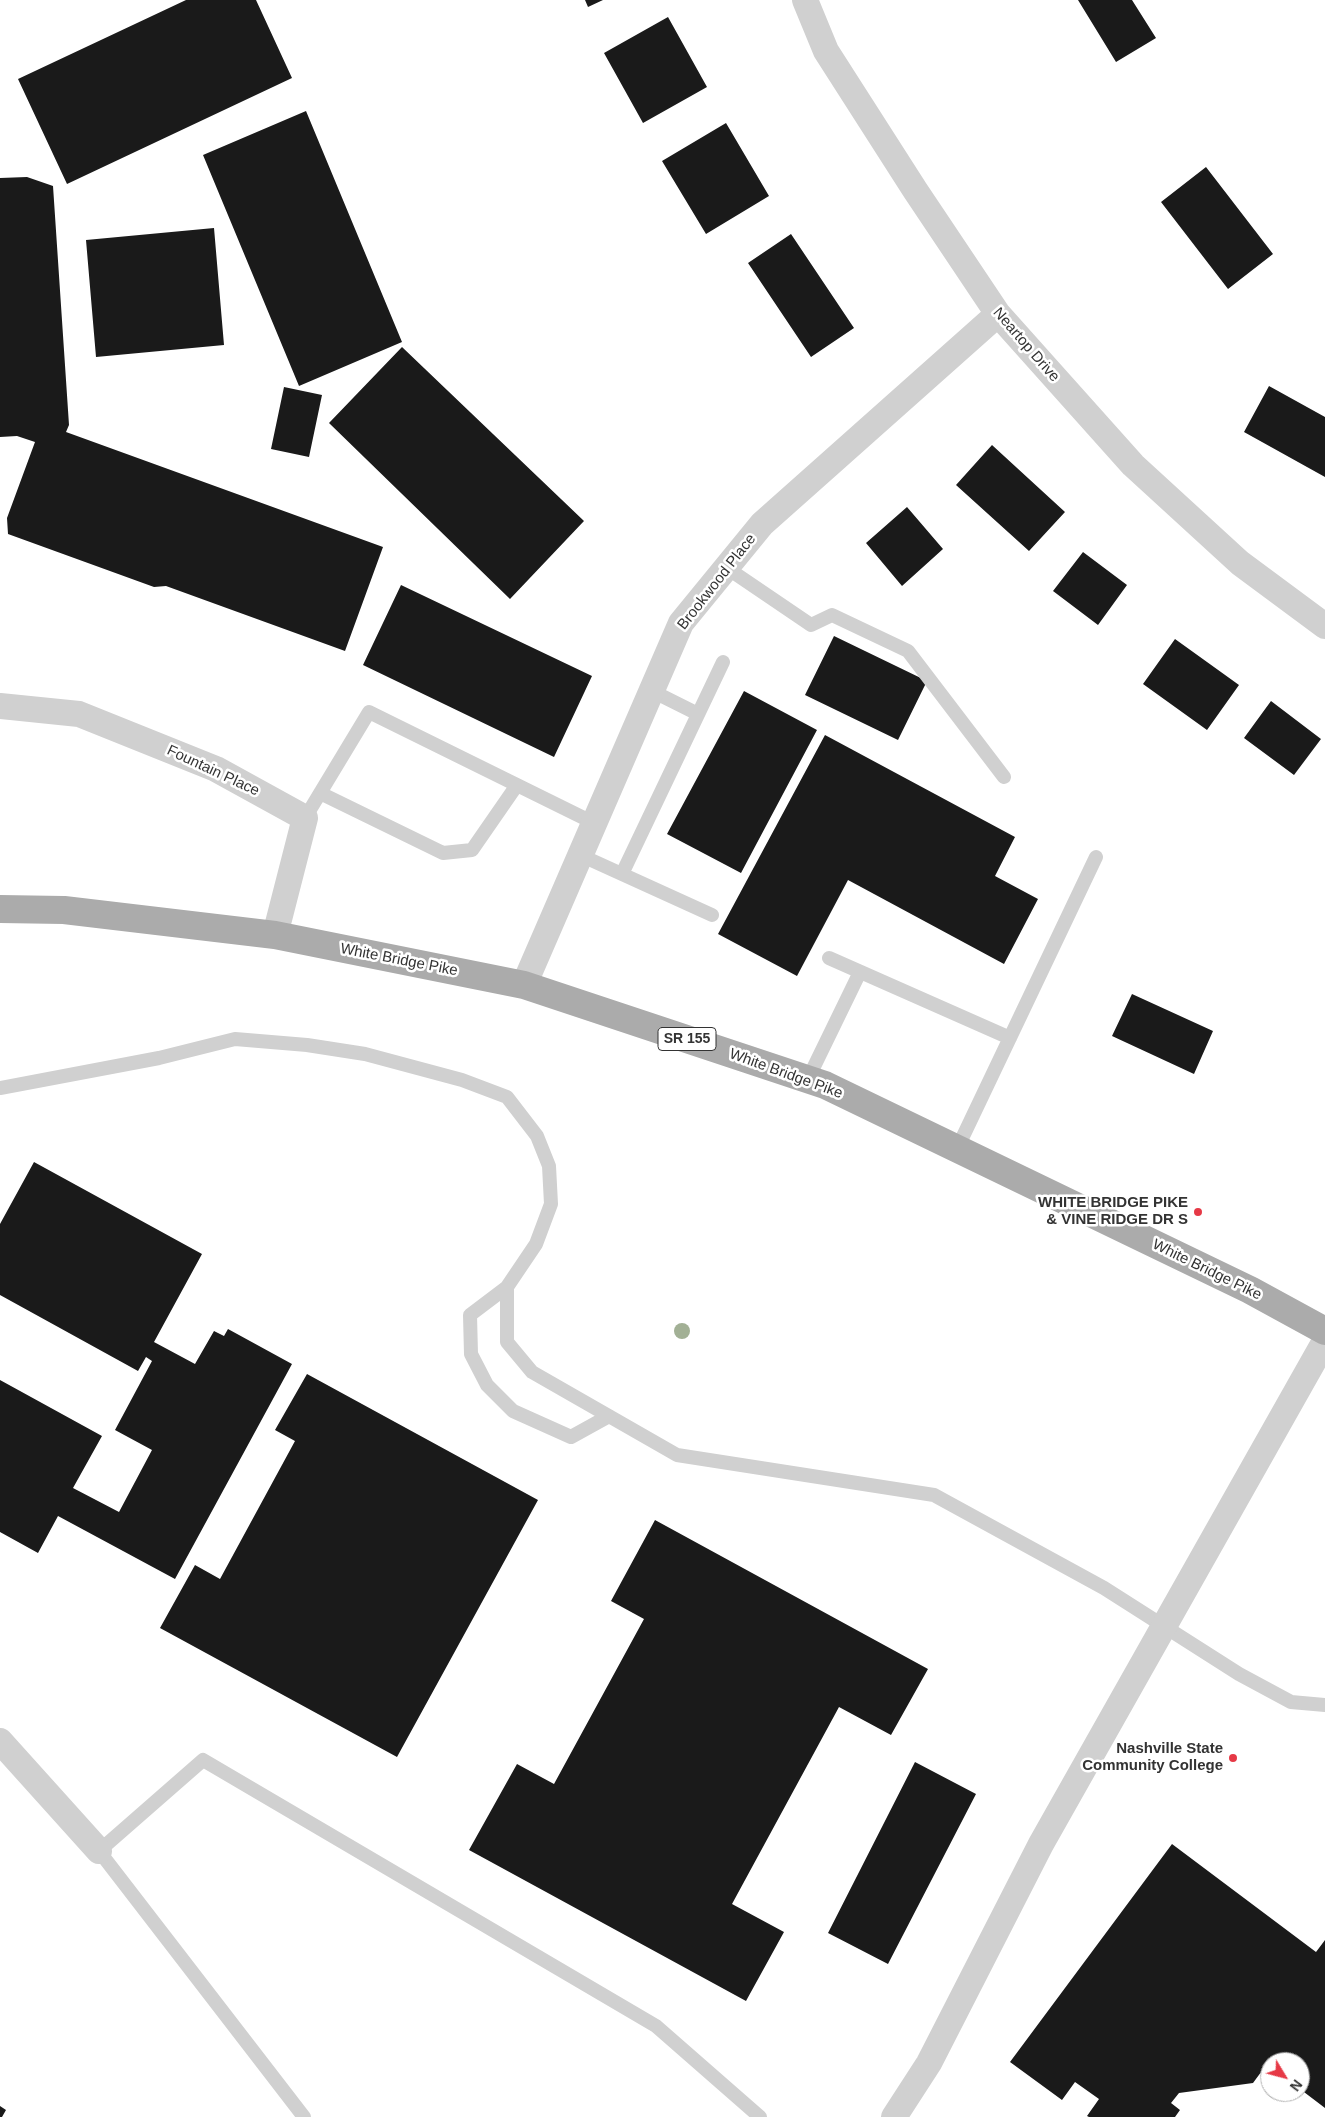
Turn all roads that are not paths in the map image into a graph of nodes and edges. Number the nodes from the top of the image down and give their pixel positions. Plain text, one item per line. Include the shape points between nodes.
1 (805, 0) edge
2 (998, 314) junction
3 (727, 568) junction
4 (1325, 626) edge
5 (723, 662) dead end
6 (652, 692) junction
7 (0, 706) edge
8 (698, 714) junction
9 (1004, 776) dead end
10 (517, 785) junction
11 (320, 793) junction
12 (305, 818) junction
13 (594, 823) junction
14 (580, 855) junction
15 (1096, 857) dead end
16 (622, 874) junction
17 (0, 910) edge
18 (712, 915) dead end
19 (275, 935) junction
20 (829, 958) dead end
21 (860, 972) junction
22 (524, 985) junction
23 (1010, 1038) junction
24 (808, 1079) junction
25 (0, 1088) edge
26 (957, 1149) junction
27 (507, 1287) junction
28 (1325, 1331) edge
29 (1325, 1341) edge
30 (609, 1416) junction
31 (1162, 1627) junction
32 (1325, 1705) edge
33 (0, 1740) edge
34 (99, 1851) junction
35 (304, 2117) edge
36 (760, 2117) edge
37 (894, 2117) edge

1 - 2 street, Neartop Drive via 826,51
2 - 3 street, Brookwood Place via 762,524
2 - 4 street, Neartop Drive via 1133,465 1240,563
3 - 6 street, Brookwood Place via 682,623
3 - 9 lane via 811,625 832,615 908,651
5 - 8 lane
6 - 8 lane
6 - 13 street, Brookwood Place
7 - 12 street, Fountain Place via 79,714 216,769
8 - 16 lane
10 - 11 lane via 472,850 443,853
10 - 11 lane via 369,712
10 - 13 lane
11 - 12 lane
12 - 19 street
13 - 14 street, Brookwood Place
14 - 16 lane
14 - 22 street, Brookwood Place
15 - 23 lane
16 - 18 lane
17 - 19 main road, White Bridge Pike / SR 155 via 64,910
19 - 22 main road, White Bridge Pike / SR 155
20 - 21 lane
21 - 23 lane
21 - 24 lane
22 - 24 main road, White Bridge Pike / SR 155
23 - 26 lane
24 - 26 main road, White Bridge Pike / SR 155
25 - 27 lane via 159,1058 235,1039 365,1054 462,1080 507,1097 538,1136 549,1166 551,1204 536,1244
26 - 28 main road, White Bridge Pike / SR 155 via 1250,1290
27 - 30 lane via 507,1342 532,1372
27 - 30 lane via 470,1315 471,1354 487,1386 513,1411 571,1437
29 - 31 street
30 - 31 lane via 677,1455 934,1495 1104,1588
31 - 32 lane via 1291,1702
31 - 37 street via 1041,1844 929,2063
33 - 34 street
34 - 35 lane
34 - 36 lane via 203,1760 656,2026

